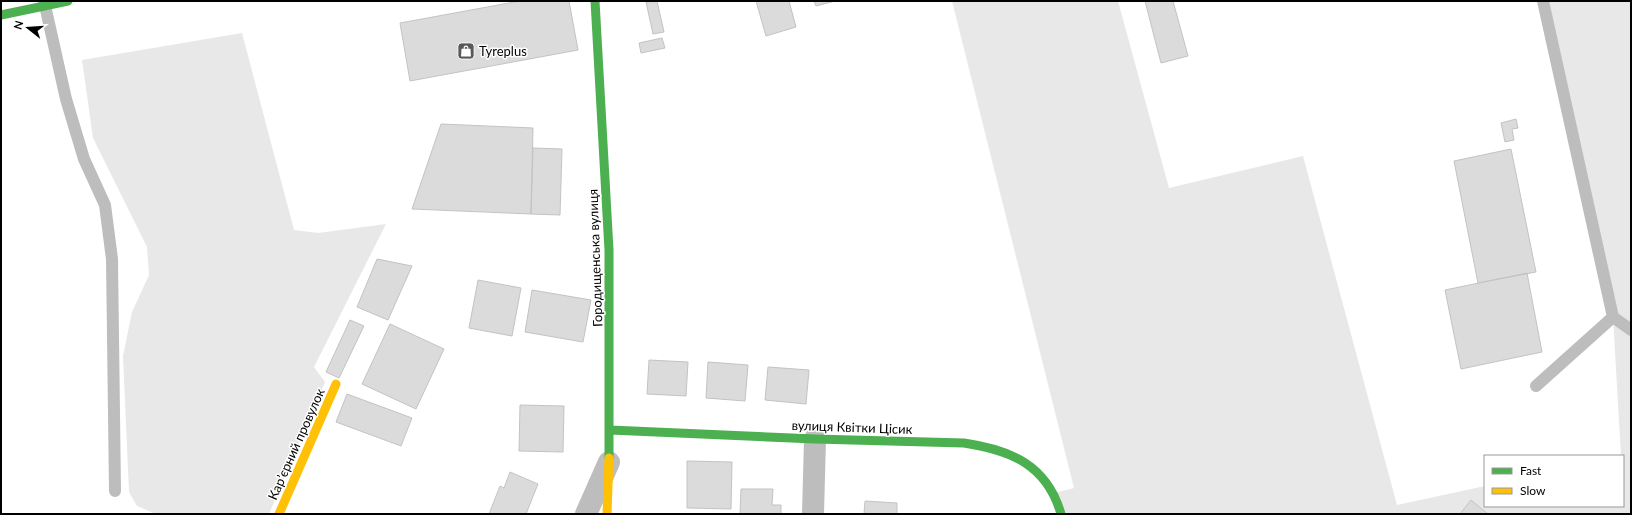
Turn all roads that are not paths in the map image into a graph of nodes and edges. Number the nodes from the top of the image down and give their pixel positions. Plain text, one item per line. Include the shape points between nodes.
1 (68, 1) edge
2 (595, 1) edge
3 (1542, 1) edge
4 (45, 3) edge
5 (1, 15) edge
6 (1614, 317) junction
7 (1631, 330) edge
8 (336, 384) dead end
9 (1536, 386) dead end
10 (610, 430) junction
11 (815, 439) junction
12 (610, 461) junction
13 (116, 491) dead end
14 (279, 514) edge
15 (586, 514) edge
16 (607, 514) edge
17 (813, 514) edge
18 (1061, 514) edge

1 - 4 street
2 - 10 street, Городищенська вулиця via 609,250
3 - 6 lane
4 - 5 street
4 - 13 lane via 66,99 84,160 105,205 112,259
6 - 7 lane
6 - 9 lane
8 - 14 street, Карʼєрний провулок
10 - 11 street, вулиця Квітки Цісик
10 - 12 street, Городищенська вулиця
11 - 17 street
11 - 18 street, вулиця Квітки Цісик via 964,443 996,449 1031,466 1044,478 1054,493
12 - 15 street
12 - 16 street, Городищенська вулиця

